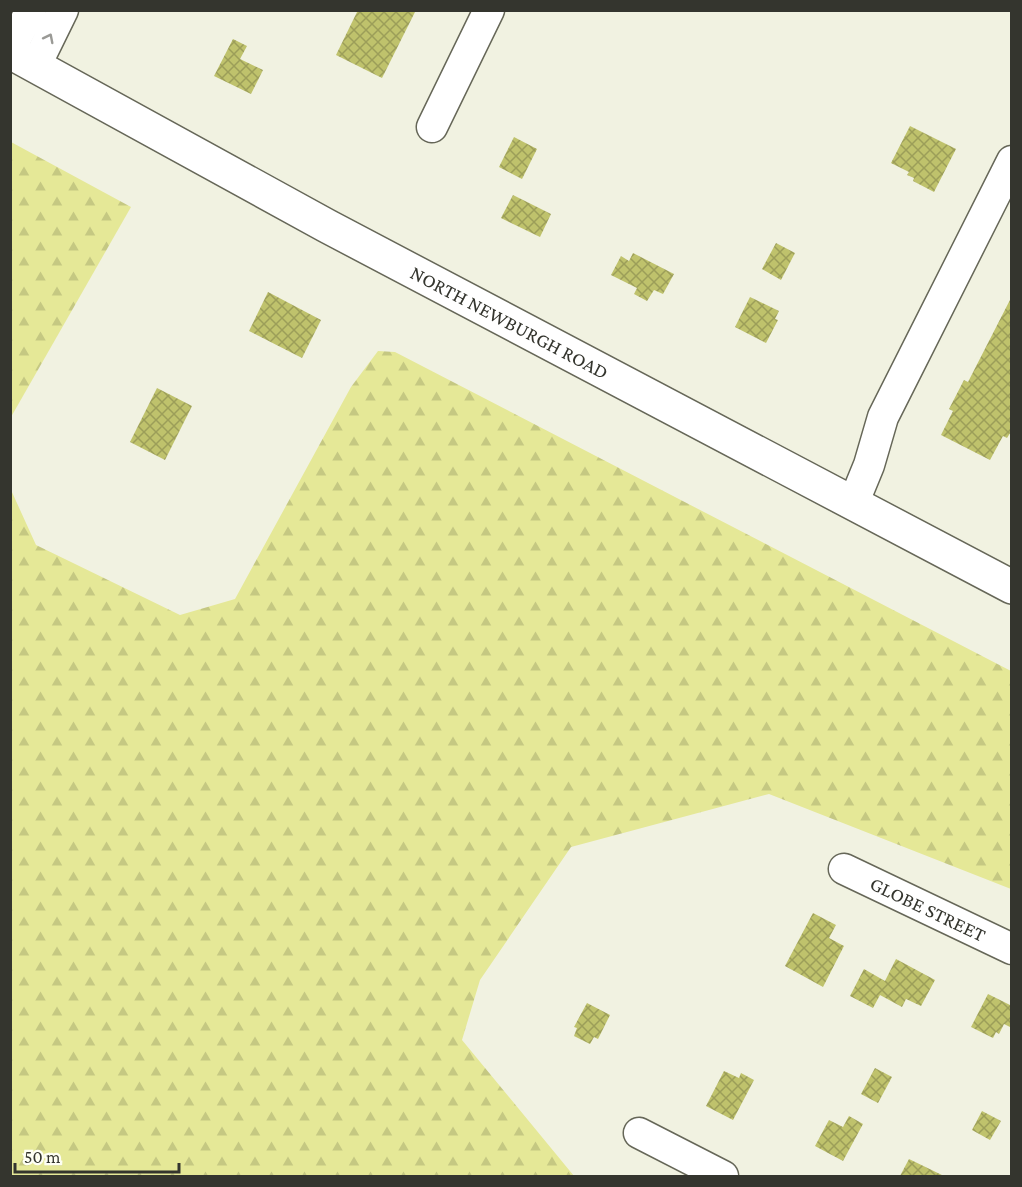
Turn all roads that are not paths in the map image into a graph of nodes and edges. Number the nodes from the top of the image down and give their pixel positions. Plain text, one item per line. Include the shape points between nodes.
1 (31, 10) edge
2 (63, 10) edge
3 (489, 10) edge
4 (19, 56) edge
5 (432, 127) dead end
6 (1011, 161) edge
7 (853, 504) junction
8 (1011, 587) edge
9 (844, 869) dead end
10 (1011, 949) edge
11 (639, 1133) dead end
12 (723, 1176) edge

1 - 4 street
4 -> 2 street
3 - 5 street
4 - 7 main road, NORTH NEWBURGH ROAD via 327,226
6 - 7 street via 883,417
7 - 8 main road, NORTH NEWBURGH ROAD
9 - 10 street, GLOBE STREET
11 - 12 street

